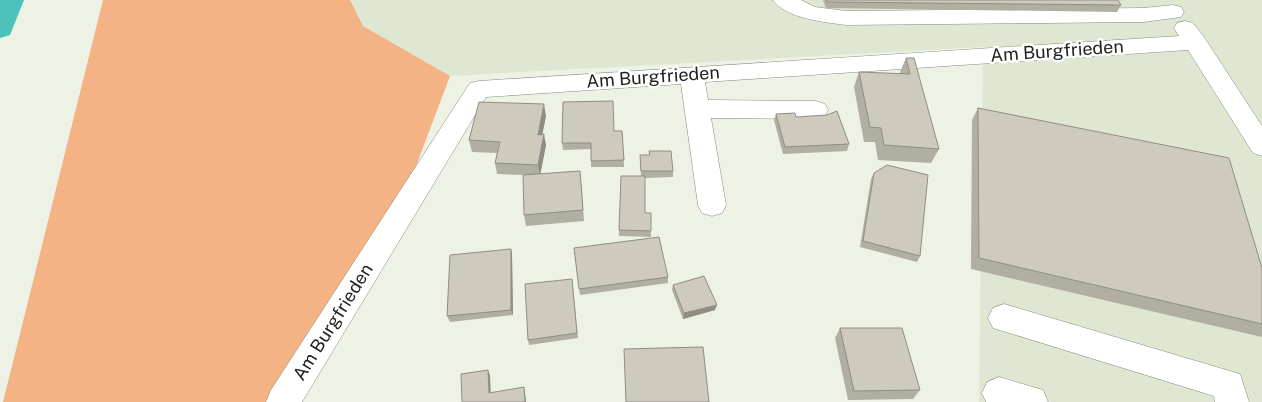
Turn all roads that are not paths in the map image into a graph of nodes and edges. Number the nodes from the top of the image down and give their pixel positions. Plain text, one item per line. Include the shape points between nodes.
1 (784, 0) edge
2 (1168, 6) edge
3 (1196, 42) junction
4 (692, 75) junction
5 (697, 109) junction
6 (816, 110) dead end
7 (1262, 146) edge
8 (712, 205) dead end
9 (1004, 318) dead end
10 (999, 393) dead end
11 (283, 402) edge
12 (1031, 402) edge
13 (1232, 402) edge

1 - 2 street via 810,12 846,18 1125,16
2 - 3 street
3 - 4 street, Am Burgfrieden
3 - 7 street
4 - 5 street
4 - 11 street, Am Burgfrieden via 479,88
5 - 6 street
5 - 8 street
9 - 13 street via 1228,385
10 - 12 street

